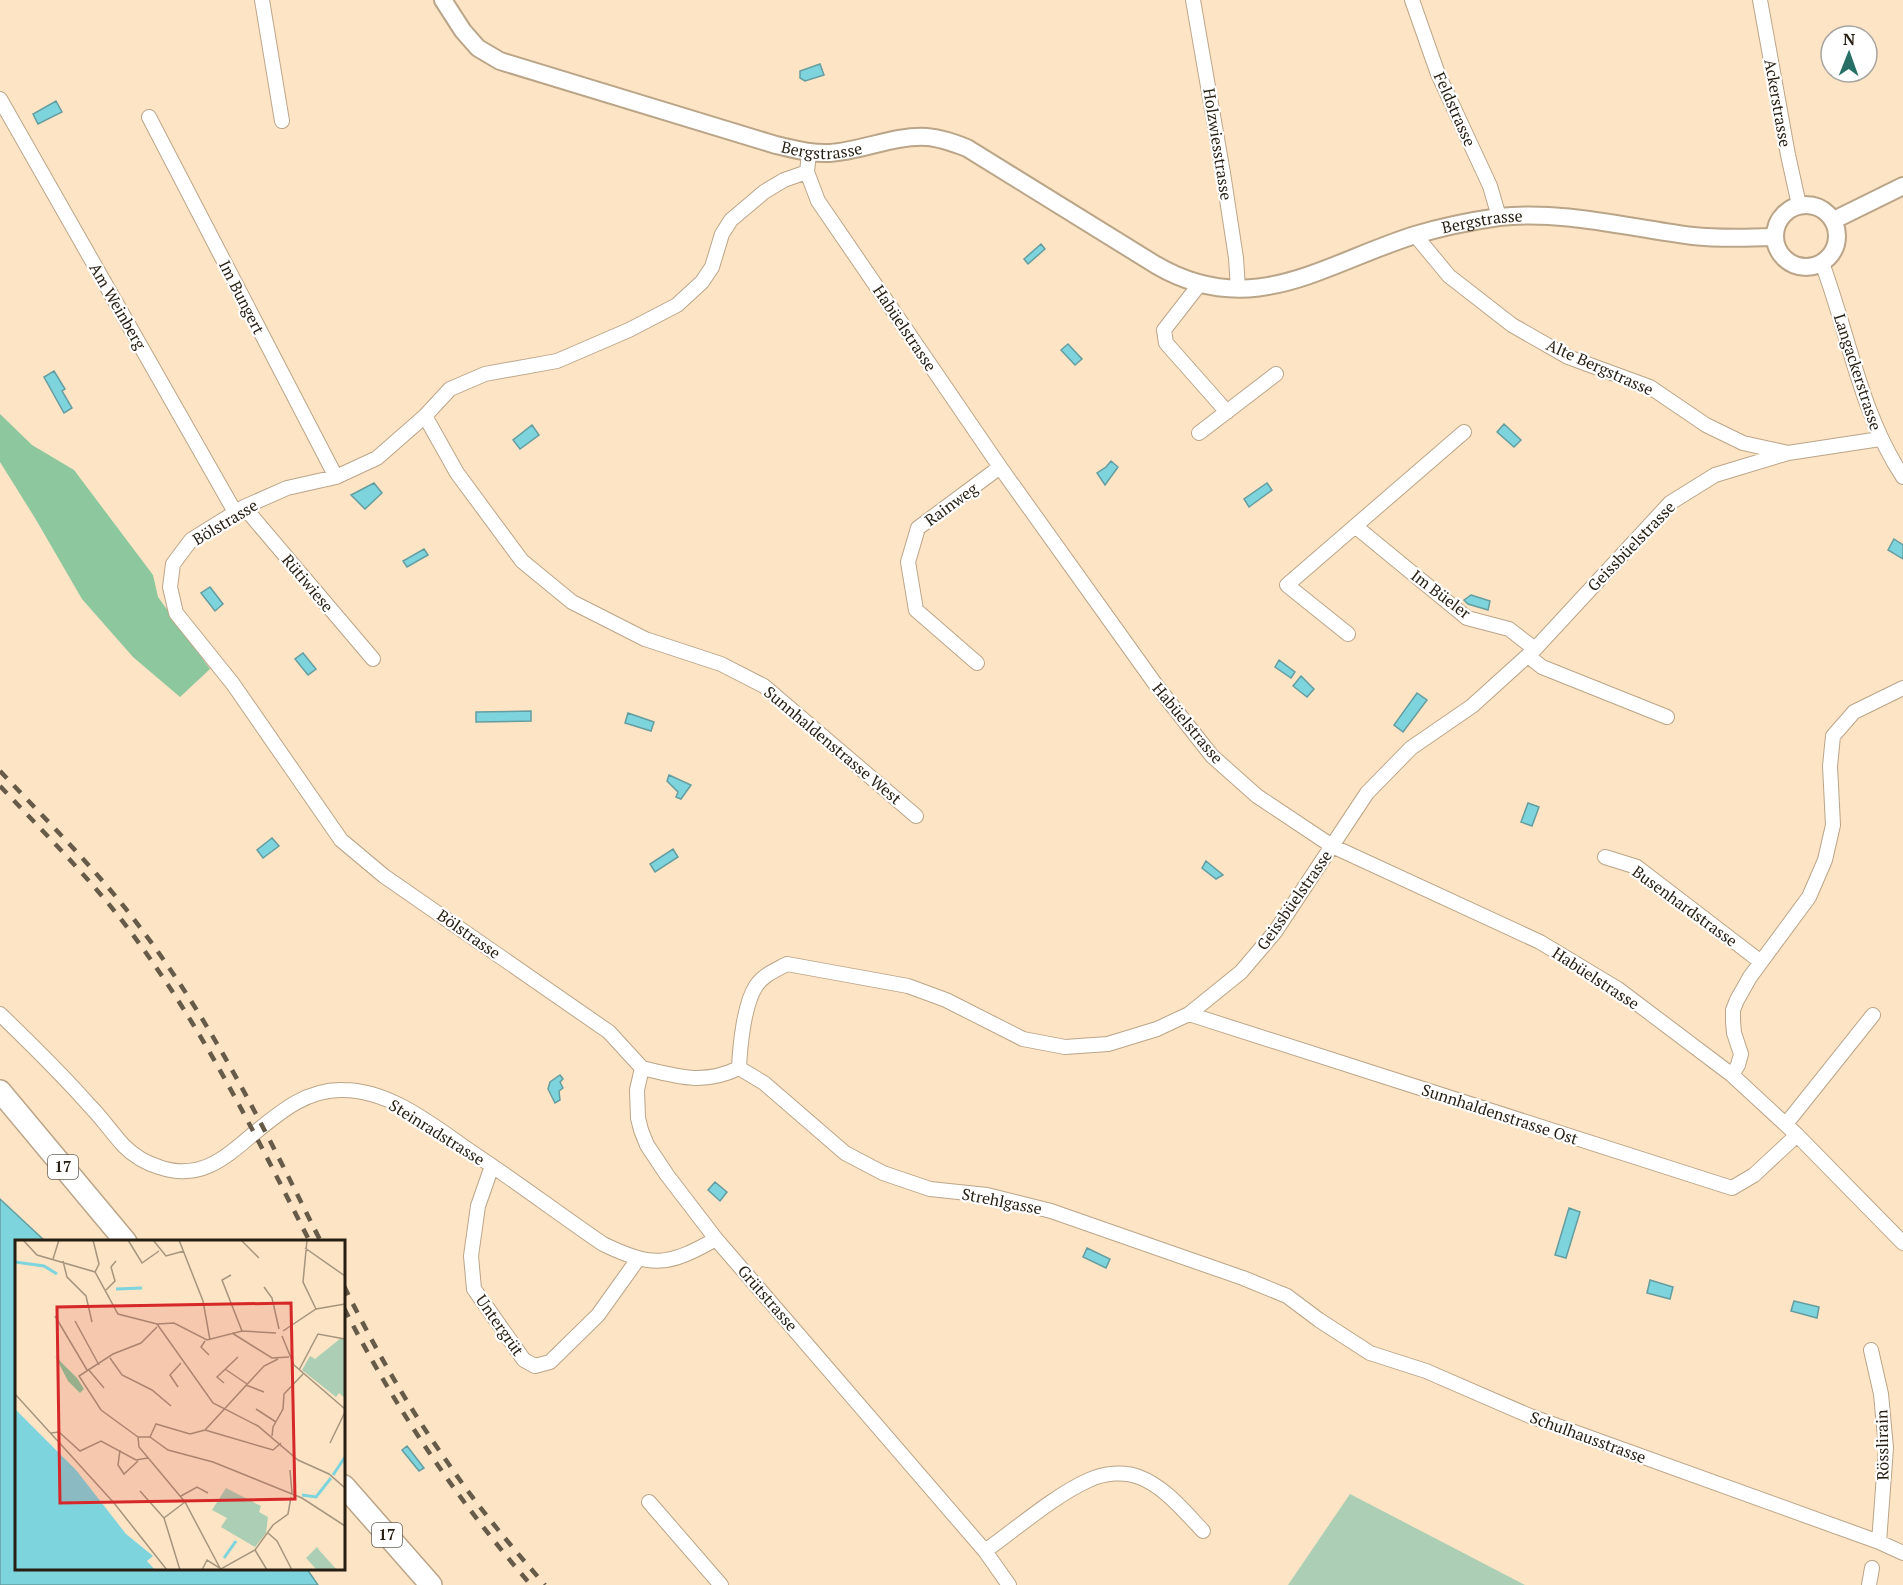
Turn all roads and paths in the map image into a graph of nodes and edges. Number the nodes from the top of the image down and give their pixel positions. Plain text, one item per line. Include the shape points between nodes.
1 (262, 0) edge
2 (444, 0) edge
3 (1193, 0) edge
4 (1412, 0) edge
5 (1760, 0) edge
6 (0, 99) edge
7 (149, 117) dead end
8 (282, 121) dead end
9 (809, 153) junction
10 (807, 172) junction
11 (1903, 186) edge
12 (1799, 205) junction
13 (1499, 218) junction
14 (1834, 220) junction
15 (1415, 235) junction
16 (1774, 237) junction
17 (1822, 263) junction
18 (1199, 285) junction
19 (1238, 290) junction
20 (1276, 374) dead end
21 (1227, 412) junction
22 (425, 416) junction
23 (1464, 432) dead end
24 (1199, 433) dead end
25 (1880, 439) junction
26 (1788, 453) junction
27 (1000, 467) junction
28 (336, 477) junction
29 (1903, 477) edge
30 (240, 510) junction
31 (1354, 526) junction
32 (1348, 634) dead end
33 (1531, 653) junction
34 (373, 659) dead end
35 (977, 663) dead end
36 (1903, 688) edge
37 (1667, 717) dead end
38 (916, 816) dead end
39 (1332, 846) junction
40 (1605, 857) dead end
41 (1761, 962) junction
42 (0, 1014) edge
43 (1189, 1014) junction
44 (1873, 1015) dead end
45 (642, 1068) junction
46 (739, 1068) junction
47 (1732, 1074) junction
48 (0, 1091) edge
49 (1786, 1124) junction
50 (1797, 1135) junction
51 (492, 1166) junction
52 (716, 1239) junction
53 (124, 1240) edge
54 (1903, 1243) edge
55 (638, 1259) junction
56 (1287, 1296) joint
57 (1871, 1350) dead end
58 (345, 1487) edge
59 (649, 1502) dead end
60 (1203, 1530) dead end
61 (1880, 1542) junction
62 (985, 1551) junction
63 (1903, 1553) edge
64 (1872, 1568) dead end
65 (431, 1585) edge
66 (721, 1585) edge
67 (1010, 1585) edge
68 (1869, 1585) edge

1 - 8 street
2 - 9 street, Bergstrasse via 478,48 500,61
3 - 19 street, Holzwiesstrasse via 1223,173
4 - 13 street, Feldstrasse via 1438,74 1490,186
5 - 12 street, Ackerstrasse
6 - 30 street, Am Weinberg
7 - 28 street, Im Bungert
9 - 10 street, Habüelstrasse
9 - 18 street, Bergstrasse via 927,137 967,148 1170,273
10 - 22 street, Bölstrasse via 764,192 731,220 722,234 712,267 678,305 556,361 485,374 450,389
10 - 27 street, Habüelstrasse via 818,201
11 - 14 street
12 - 14 street via 1819,207
12 - 16 street via 1779,220
13 - 15 street, Bergstrasse
13 - 16 street, Bergstrasse via 1564,216 1696,236
14 - 17 street via 1835,249
15 - 19 street, Bergstrasse via 1280,285
15 - 26 street, Alte Bergstrasse via 1449,276 1512,325 1568,357 1650,387 1706,425 1743,443
16 - 17 street via 1782,257 1791,263 1801,267
17 - 25 street, Langackerstrasse
18 - 19 street, Bergstrasse
18 - 21 street via 1164,330 1166,343
20 - 21 street
21 - 24 street
22 - 28 street, Bölstrasse via 377,459
22 - 38 street, Sunnhaldenstrasse West via 457,473 522,561 572,602 645,639 722,664 764,686
23 - 31 street
25 - 26 street, Alte Bergstrasse
25 - 29 street, Langackerstrasse
26 - 33 street, Geissbüelstrasse via 1715,475 1670,503
27 - 35 street, Rainweg via 918,528 908,562 916,610
27 - 39 street, Habüelstrasse via 1156,685 1212,756 1257,796
28 - 30 street, Bölstrasse via 287,488
30 - 34 street, Rütiwiese
30 - 45 street, Bölstrasse via 191,540 173,564 170,587 176,613 232,684 341,840 384,876 609,1032
31 - 32 street via 1287,585
31 - 33 street, Im Büeler via 1467,618 1509,629
33 - 37 street via 1542,667
33 - 39 street, Geissbüelstrasse via 1472,706 1411,748 1367,793
36 - 41 street via 1854,712 1833,736 1833,825 1825,860 1809,897
39 - 43 street, Geissbüelstrasse via 1275,932 1241,972
39 - 47 street, Habüelstrasse via 1540,942 1618,988
40 - 41 street, Busenhardstrasse via 1637,867
41 - 47 street via 1733,1010 1734,1033 1741,1054
42 - 51 street, Steinradstrasse via 126,1148 146,1163 167,1170 187,1172 206,1168 226,1157 294,1102 317,1093 344,1090 371,1094 401,1106
43 - 46 street, Geissbüelstrasse via 1108,1044 1065,1047 1023,1039 946,1000 908,986 787,964 756,985 740,1042
43 - 50 street, Sunnhaldenstrasse Ost via 1732,1188 1754,1175
44 - 49 street
45 - 46 street via 706,1079
45 - 52 street, Grütstrasse via 637,1090 638,1118 647,1145
46 - 56 street, Strehlgasse via 764,1083 845,1153 883,1173 930,1189 987,1195 1051,1211
47 - 49 street, Habüelstrasse
48 - 53 main road, 17
49 - 50 street, Habüelstrasse
50 - 54 street, Habüelstrasse
51 - 55 street, Steinradstrasse via 603,1244
51 - 55 street, Untergrüt via 478,1206 471,1256 474,1289 524,1360 535,1366 550,1362 598,1315
52 - 55 street, Steinradstrasse via 666,1261
52 - 62 street, Grütstrasse
56 - 61 street, Schulhausstrasse via 1370,1353 1426,1371 1530,1416
57 - 61 street, Rösslirain via 1881,1394 1886,1448
58 - 65 main road, 17
59 - 66 street
60 - 62 street via 1153,1484 1139,1477 1115,1474 1088,1480
61 - 63 street, Schulhausstrasse
62 - 67 street, Grütstrasse
64 - 68 street

